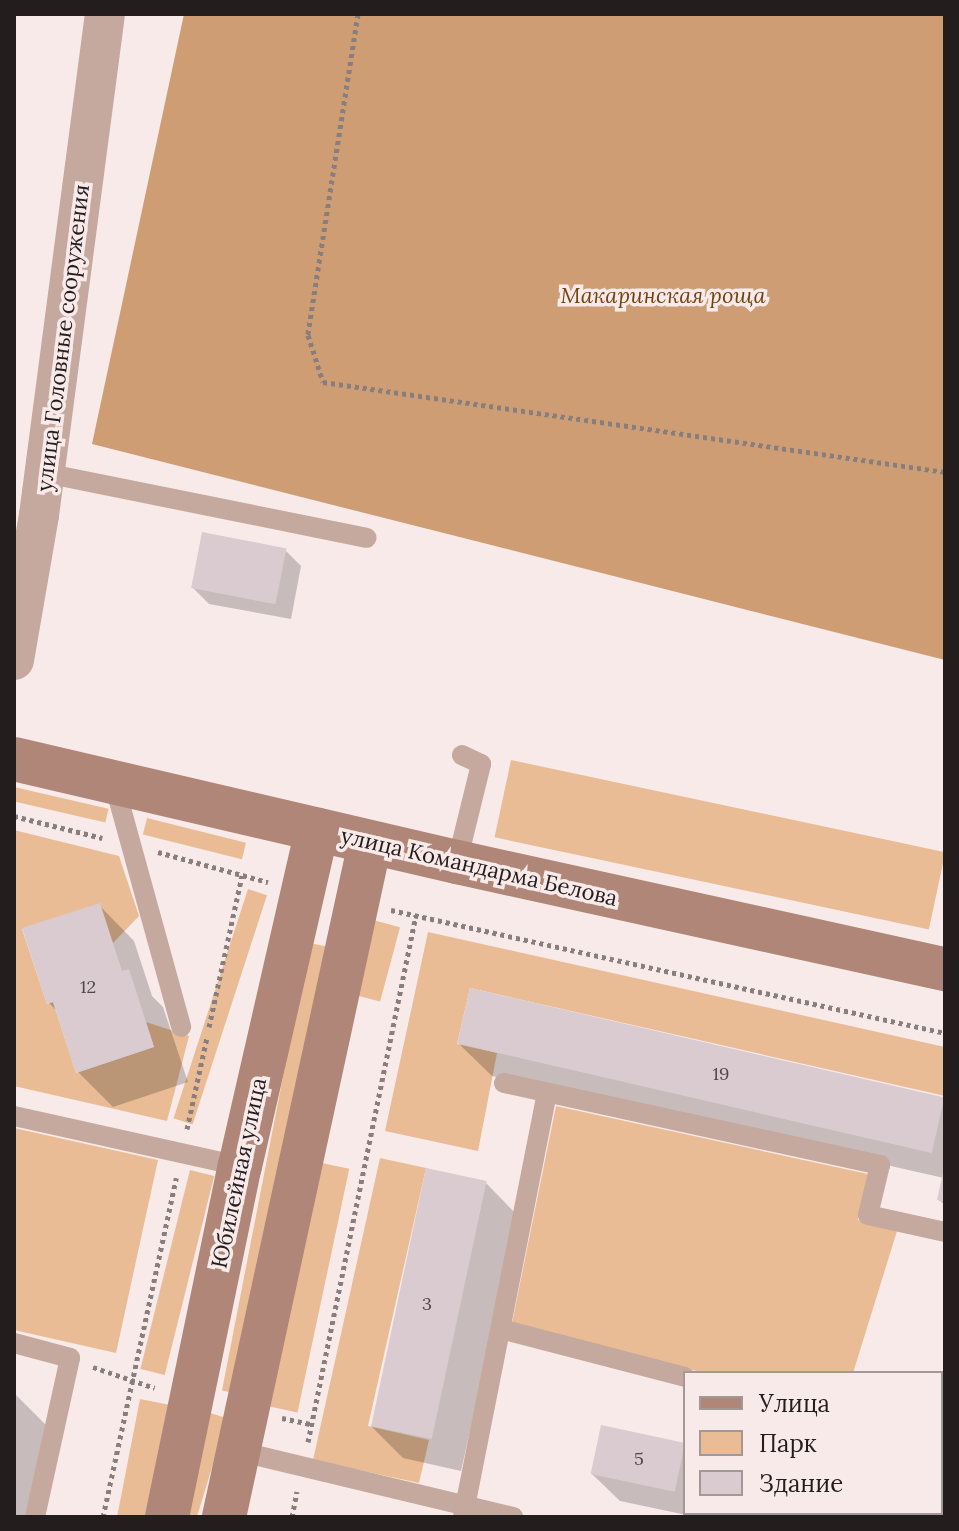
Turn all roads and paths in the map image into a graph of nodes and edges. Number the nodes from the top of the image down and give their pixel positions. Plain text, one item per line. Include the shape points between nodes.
1 (105, 14) edge
2 (358, 14) edge
3 (945, 472) edge
4 (45, 473) junction
5 (27, 512) edge
6 (367, 538) dead end
7 (14, 660) edge
8 (462, 755) dead end
9 (14, 759) edge
10 (114, 783) junction
11 (14, 816) edge
12 (317, 830) junction
13 (370, 843) junction
14 (131, 845) junction
15 (457, 862) junction
16 (242, 876) junction
17 (304, 890) junction
18 (357, 902) junction
19 (416, 915) junction
20 (945, 969) edge
21 (181, 1027) dead end
22 (945, 1033) edge
23 (504, 1083) dead end
24 (547, 1093) junction
25 (14, 1116) edge
26 (182, 1152) junction
27 (240, 1166) junction
28 (945, 1232) edge
29 (501, 1329) junction
30 (14, 1343) edge
31 (683, 1376) edge
32 (238, 1451) junction
33 (302, 1467) junction
34 (465, 1511) edge
35 (35, 1517) edge
36 (103, 1517) edge
37 (167, 1517) edge
38 (224, 1517) edge
39 (292, 1517) edge
40 (513, 1517) edge

1 - 4 street, улица Головные сооружения
2 - 3 path via 308,335 323,382
4 - 5 street, улица Головные сооружения
4 - 6 lane
5 - 7 street, улица Головные сооружения
8 - 15 lane via 481,764
9 - 10 street, улица Командарма Белова
10 - 12 street, улица Командарма Белова
10 - 14 lane
11 - 14 path
12 - 13 street, улица Командарма Белова
12 - 17 street, Юбилейная улица
13 - 15 street, улица Командарма Белова
13 - 18 street
14 - 16 path
14 - 21 lane
15 - 20 street, улица Командарма Белова
16 - 17 path
16 - 26 path
17 - 27 street, Юбилейная улица
18 - 19 path
18 - 32 street
19 - 22 path
19 - 33 path
23 - 24 lane
24 - 28 lane via 880,1165 868,1215
24 - 29 lane
25 - 26 lane
26 - 27 lane
26 - 36 path
27 - 37 street, Юбилейная улица
29 - 31 lane
29 - 34 lane
30 - 35 lane via 70,1358
32 - 33 lane
32 - 38 street
33 - 34 lane
33 - 39 path
34 - 40 lane

